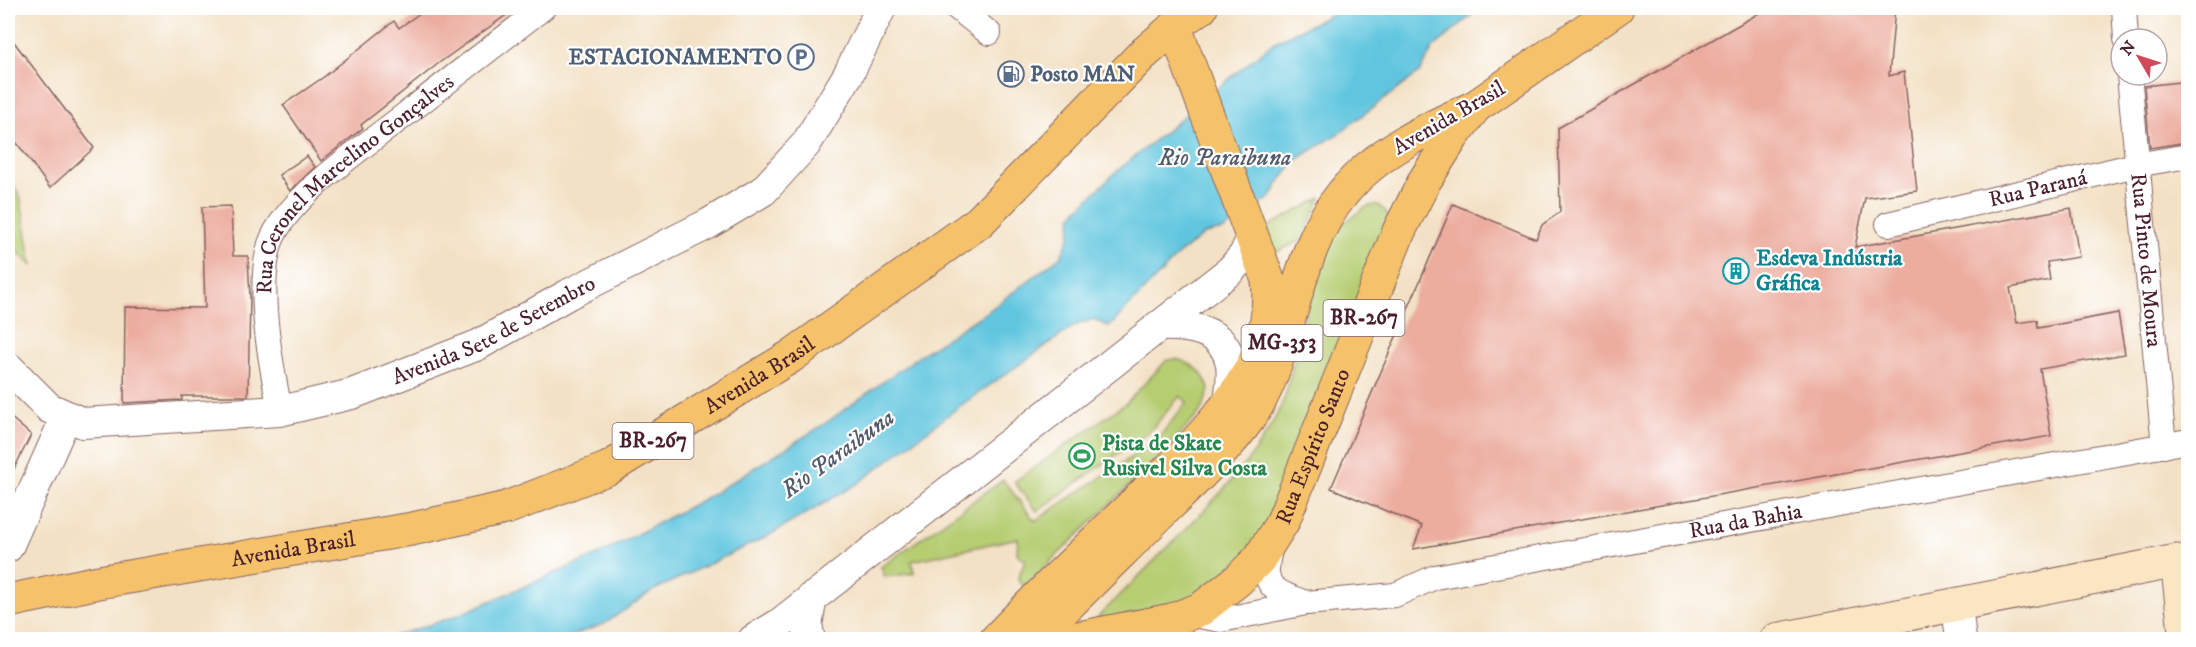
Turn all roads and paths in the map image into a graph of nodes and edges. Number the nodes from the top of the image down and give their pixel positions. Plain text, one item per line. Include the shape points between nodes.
1 (543, 8) edge
2 (881, 8) edge
3 (957, 8) edge
4 (1201, 8) edge
5 (2124, 8) edge
6 (1608, 12) edge
7 (1172, 17) edge
8 (2125, 27) edge
9 (989, 33) dead end
10 (2130, 87) edge
11 (1476, 107) junction
12 (2188, 156) edge
13 (2136, 165) junction
14 (1888, 224) dead end
15 (1249, 228) junction
16 (1158, 326) junction
17 (8, 367) edge
18 (1229, 403) junction
19 (280, 411) junction
20 (66, 417) junction
21 (2188, 441) edge
22 (2164, 446) junction
23 (1186, 470) junction
24 (1273, 539) junction
25 (8, 546) edge
26 (2183, 561) edge
27 (812, 597) junction
28 (8, 601) edge
29 (1306, 603) junction
30 (1957, 605) junction
31 (1179, 617) junction
32 (753, 639) edge
33 (810, 639) edge
34 (996, 639) edge
35 (1034, 639) edge
36 (1068, 639) edge
37 (1776, 639) edge
38 (1961, 639) edge
39 (2186, 639) edge

1 - 19 street, Rua Ceronel Marcelino Gonçalves via 316,184 279,225 266,261 266,300 270,356
2 - 19 street, Avenida Sete de Setembro via 848,75 806,144 763,191 478,345 352,394
3 - 9 street
4 - 7 main road, Avenida Brasil / BR-267
5 - 8 street
6 - 11 main road, Avenida Brasil / BR-267
7 - 15 main road
7 - 28 main road, Avenida Brasil / BR-267 via 1142,55 979,222 790,357 609,468 506,508 412,529
10 - 13 street, Rua Pinto de Moura
11 - 23 main road, Avenida Brasil / MG-353 via 1393,149 1344,191 1324,220 1303,269 1278,361 1262,399 1245,425
11 - 24 main road, Rua Espírito Santo / BR-267 via 1453,136 1407,213
12 - 13 street, Rua Paraná
13 - 14 street, Rua Paraná
13 - 22 street, Rua Pinto de Moura
15 - 16 street via 1244,255 1231,270
15 - 18 main road via 1268,280 1267,318 1250,371
16 - 18 street via 1199,329 1223,345 1232,375
16 - 27 street
17 - 20 street, Avenida Sete de Setembro via 49,408
18 - 23 main road
19 - 20 street, Avenida Sete de Setembro via 83,423
20 - 25 street
21 - 22 street, Rua da Bahia
22 - 29 street, Rua da Bahia via 1435,577 1395,595
23 - 34 main road
23 - 35 main road, MG-353
24 - 29 street, Rua da Bahia via 1266,564 1272,587
24 - 31 main road, Rua Espírito Santo / BR-267 via 1238,580 1201,609
26 - 30 main road
26 - 39 main road
27 - 32 street
27 - 33 street via 807,625
29 - 31 street, Rua da Bahia via 1221,620
30 - 37 main road
30 - 38 street
31 - 36 main road, Rua da Bahia / BR-267

